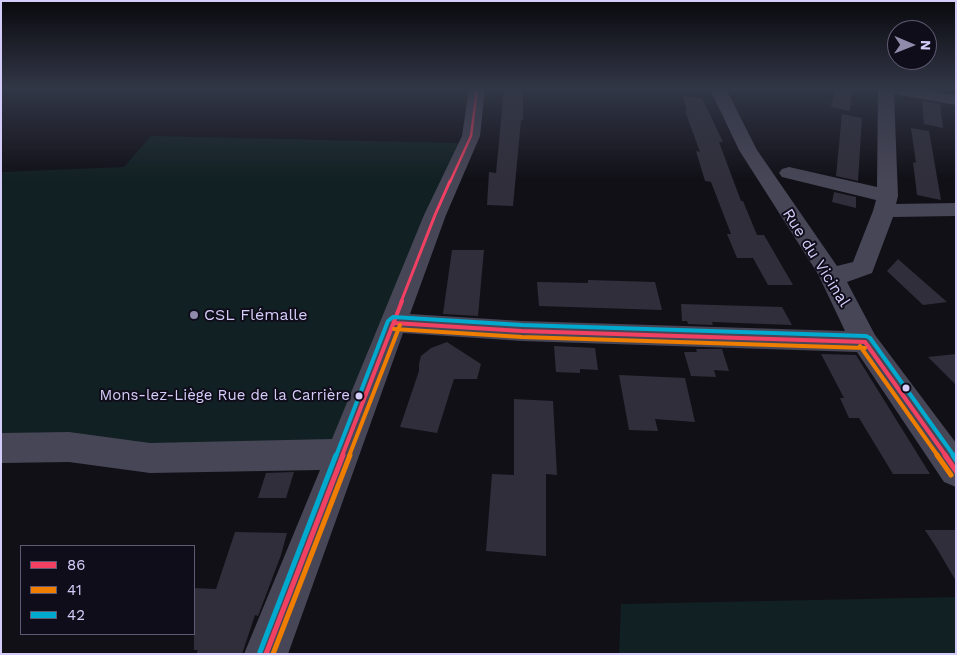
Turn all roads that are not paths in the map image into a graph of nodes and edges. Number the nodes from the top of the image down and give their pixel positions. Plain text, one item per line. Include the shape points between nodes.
1 (472, 120) edge
2 (733, 120) edge
3 (886, 120) edge
4 (789, 173) dead end
5 (886, 204) junction
6 (956, 210) edge
7 (830, 274) junction
8 (394, 323) junction
9 (865, 342) junction
10 (1, 448) edge
11 (344, 454) junction
12 (956, 471) edge
13 (266, 654) edge

1 - 8 street via 470,136
2 - 7 street, Rue du Vicinal via 748,150
3 - 5 street
4 - 5 street
5 - 6 street
5 - 7 street via 863,267 846,274
7 - 9 street, Rue du Vicinal
8 - 9 street via 522,331
8 - 11 street
9 - 12 street, Rue du Vicinal
10 - 11 street via 86,448 150,458
11 - 13 street

